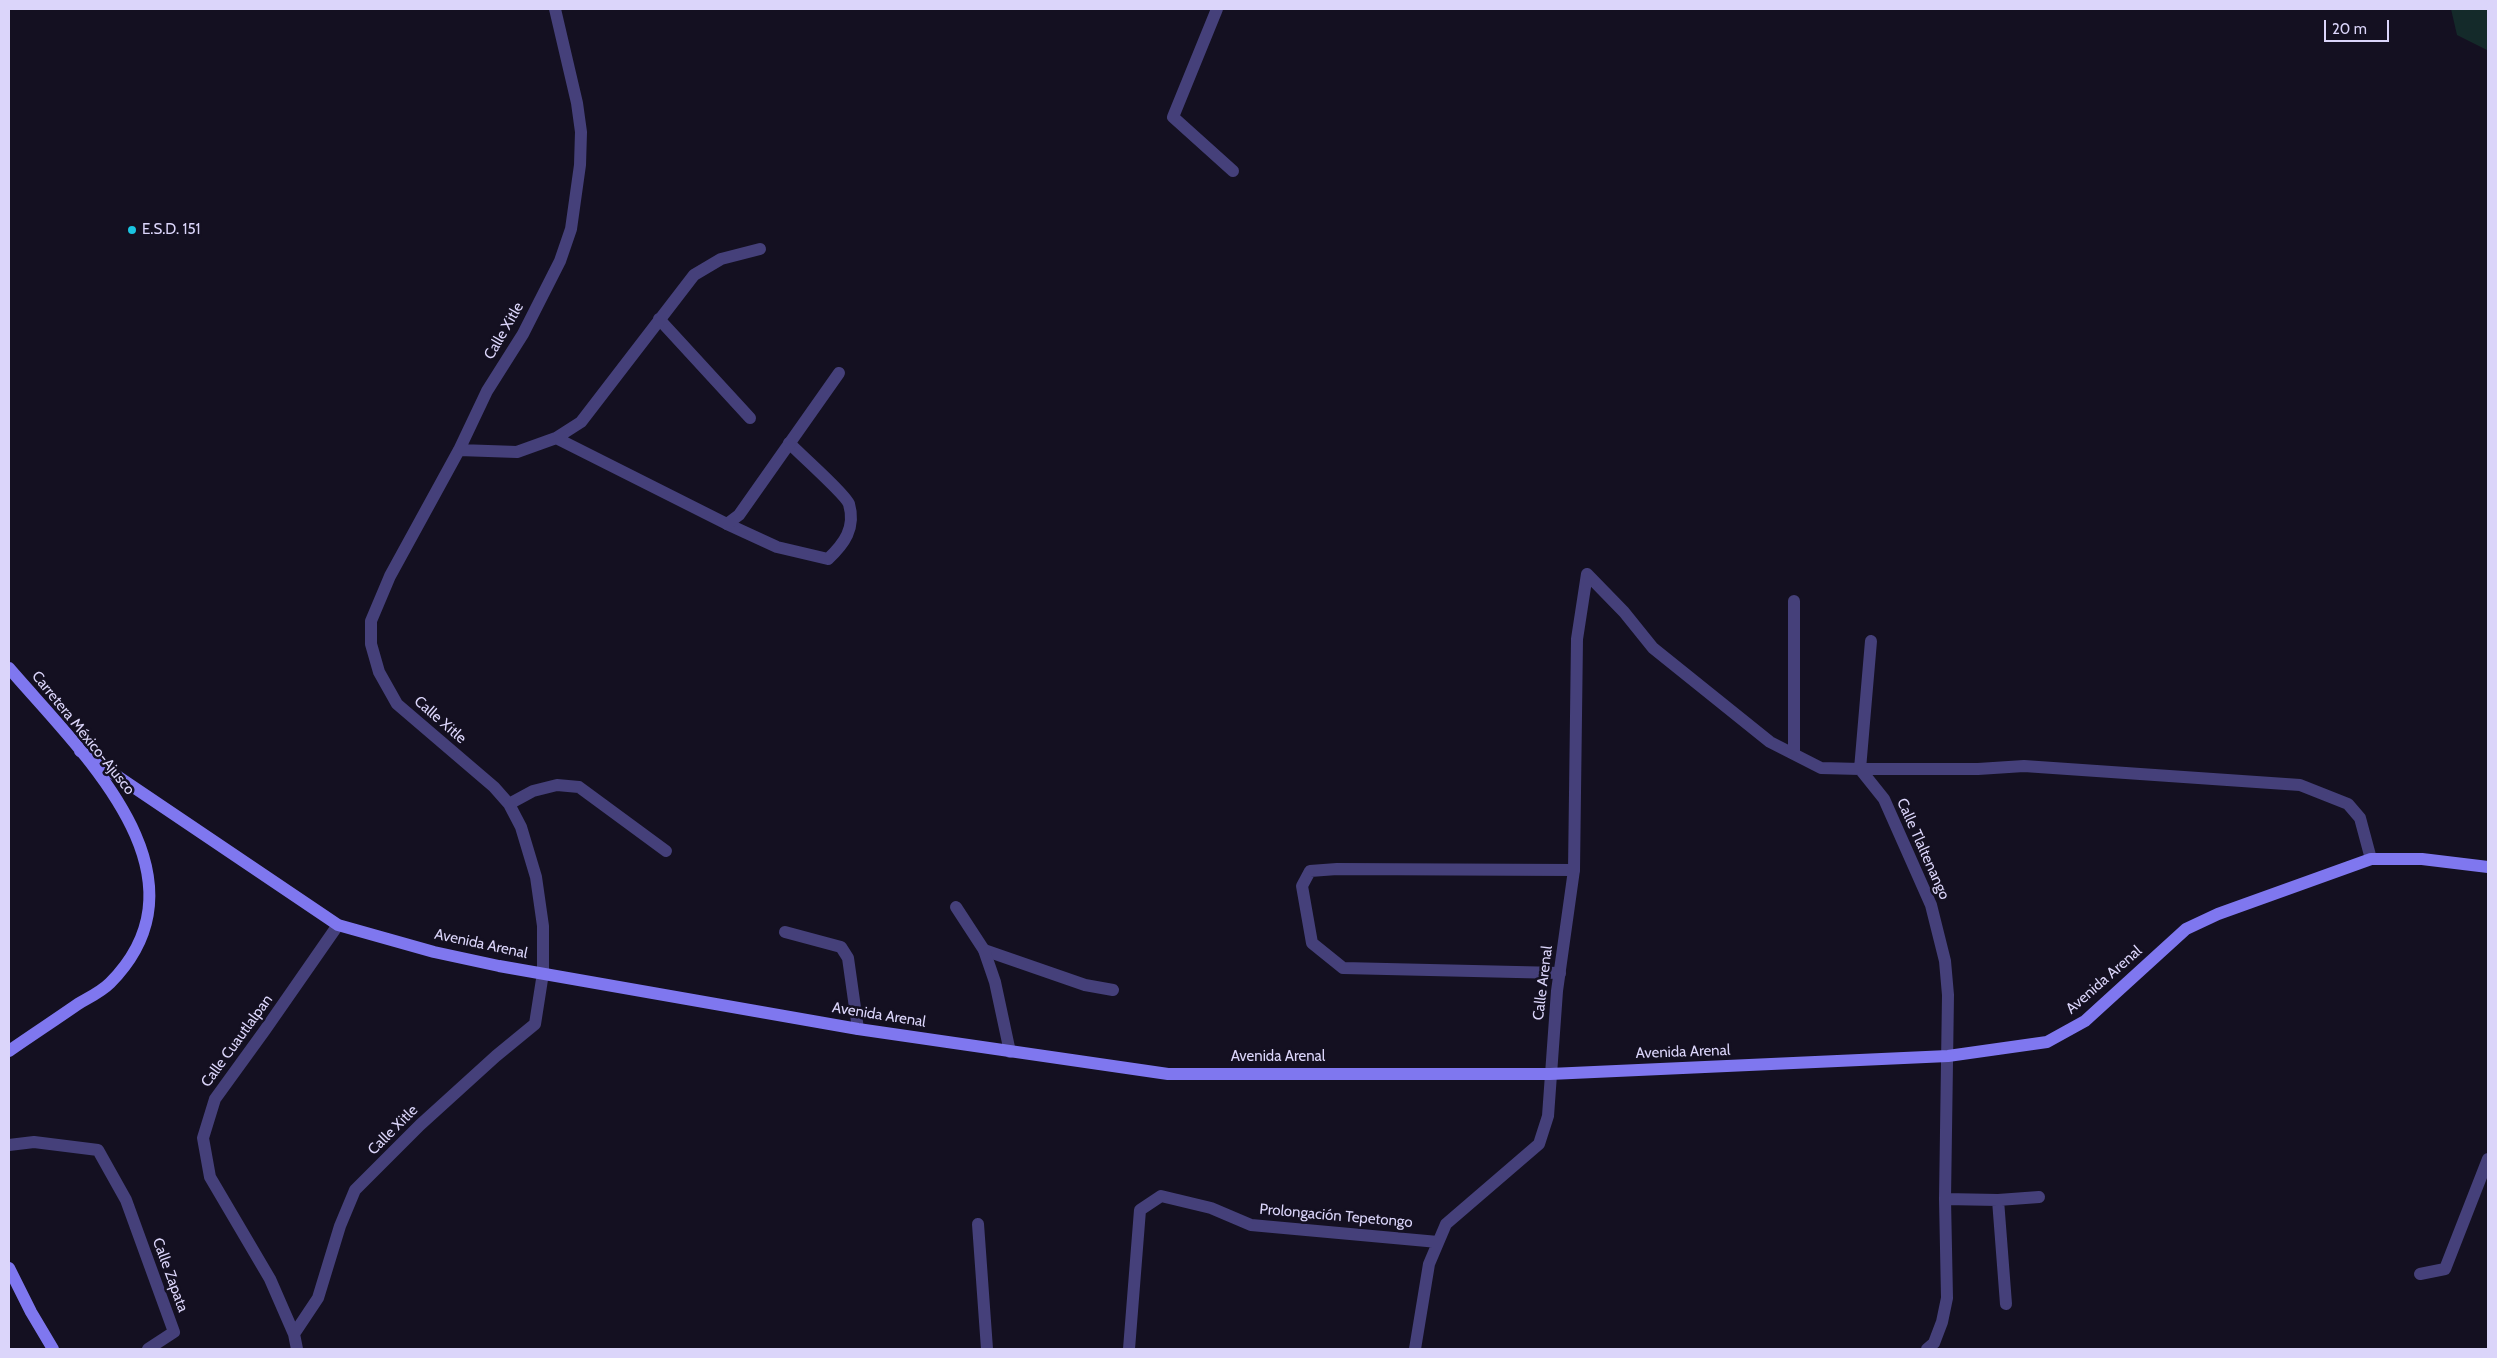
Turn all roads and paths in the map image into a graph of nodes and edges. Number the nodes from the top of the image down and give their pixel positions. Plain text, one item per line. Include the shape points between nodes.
1 (555, 9) edge
2 (1217, 9) edge
3 (1233, 171) dead end
4 (760, 249) dead end
5 (659, 319) junction
6 (839, 373) dead end
7 (750, 418) dead end
8 (556, 438) junction
9 (789, 443) junction
10 (458, 450) junction
11 (727, 524) junction
12 (1794, 601) dead end
13 (1871, 641) dead end
14 (9, 668) edge
15 (80, 751) junction
16 (1794, 753) junction
17 (1860, 769) junction
18 (509, 804) junction
19 (666, 851) dead end
20 (2371, 860) junction
21 (2488, 867) edge
22 (1574, 870) junction
23 (956, 907) dead end
24 (338, 925) junction
25 (785, 932) dead end
26 (984, 950) junction
27 (543, 973) junction
28 (1560, 973) junction
29 (1113, 990) dead end
30 (858, 1028) junction
31 (9, 1051) edge
32 (1010, 1052) junction
33 (1948, 1056) junction
34 (1550, 1074) junction
35 (9, 1145) edge
36 (2488, 1159) edge
37 (2039, 1197) dead end
38 (1945, 1199) junction
39 (1998, 1200) junction
40 (978, 1224) dead end
41 (1438, 1242) junction
42 (9, 1268) edge
43 (2420, 1274) dead end
44 (2006, 1304) dead end
45 (294, 1334) junction
46 (53, 1349) edge
47 (148, 1349) edge
48 (297, 1349) edge
49 (987, 1349) edge
50 (1129, 1349) edge
51 (1416, 1349) edge
52 (1927, 1349) edge

1 - 10 street, Calle Xitle via 581,132 571,229 560,261 523,334 487,392
2 - 3 street via 1173,117
4 - 5 street via 721,259 694,275
5 - 7 street
5 - 8 street via 581,422
6 - 9 street
8 - 10 street via 517,452
8 - 11 street
9 - 11 street via 739,515
9 - 11 street via 849,503 851,522 844,545 828,559 777,547
10 - 18 street, Calle Xitle via 377,603 371,621 371,644 379,672 397,704 494,787
12 - 16 street
13 - 17 street
14 - 15 street, Carretera México-Ajusco
15 - 24 street, Avenida Arenal
15 - 31 street, Carretera México-Ajusco via 123,809 143,850 150,883 148,920 133,956 108,984
16 - 17 street via 1821,768
16 - 22 street, Calle Arenal via 1770,742 1654,648 1587,574 1577,639
17 - 20 street via 2024,766 2300,785 2348,804 2360,818
17 - 33 street, Calle Tlaltenango via 1884,799 1931,905 1945,961
18 - 19 street via 533,791 556,785 579,787
18 - 27 street, Calle Xitle via 521,827 536,877 543,926
20 - 21 street, Avenida Arenal via 2422,859
20 - 33 street, Avenida Arenal via 2218,914 2186,929 2085,1021 2047,1042
22 - 28 street, Calle Arenal
22 - 28 street via 1337,869 1310,871 1302,886 1312,943 1343,968
23 - 26 street
24 - 27 street, Avenida Arenal via 434,952
24 - 45 street, Calle Cuautlalpan via 215,1098 203,1138 210,1176 270,1279
25 - 30 street via 841,947 848,958
26 - 29 street via 1085,985
26 - 32 street via 995,982
27 - 30 street, Avenida Arenal
27 - 45 street, Calle Xitle via 535,1024 420,1125 355,1190 340,1226 318,1298
28 - 34 street, Calle Arenal
30 - 32 street, Avenida Arenal
32 - 34 street, Avenida Arenal via 1168,1074
33 - 34 street, Avenida Arenal
33 - 38 street, Calle Tlaltenango
34 - 41 street, Calle Arenal via 1548,1116 1539,1144 1446,1224
35 - 47 street, Calle Zapata via 34,1142 98,1150 126,1200 174,1332
36 - 43 street via 2445,1269
37 - 39 street
38 - 39 street
38 - 52 street, Calle Tlaltenango via 1947,1298 1934,1343
39 - 44 street
40 - 49 street
41 - 50 street, Prolongación Tepetongo via 1252,1224 1211,1208 1160,1196 1140,1210
41 - 51 street, Calle Arenal via 1429,1264
42 - 46 street
45 - 48 street, Calle Cuautlalpan

